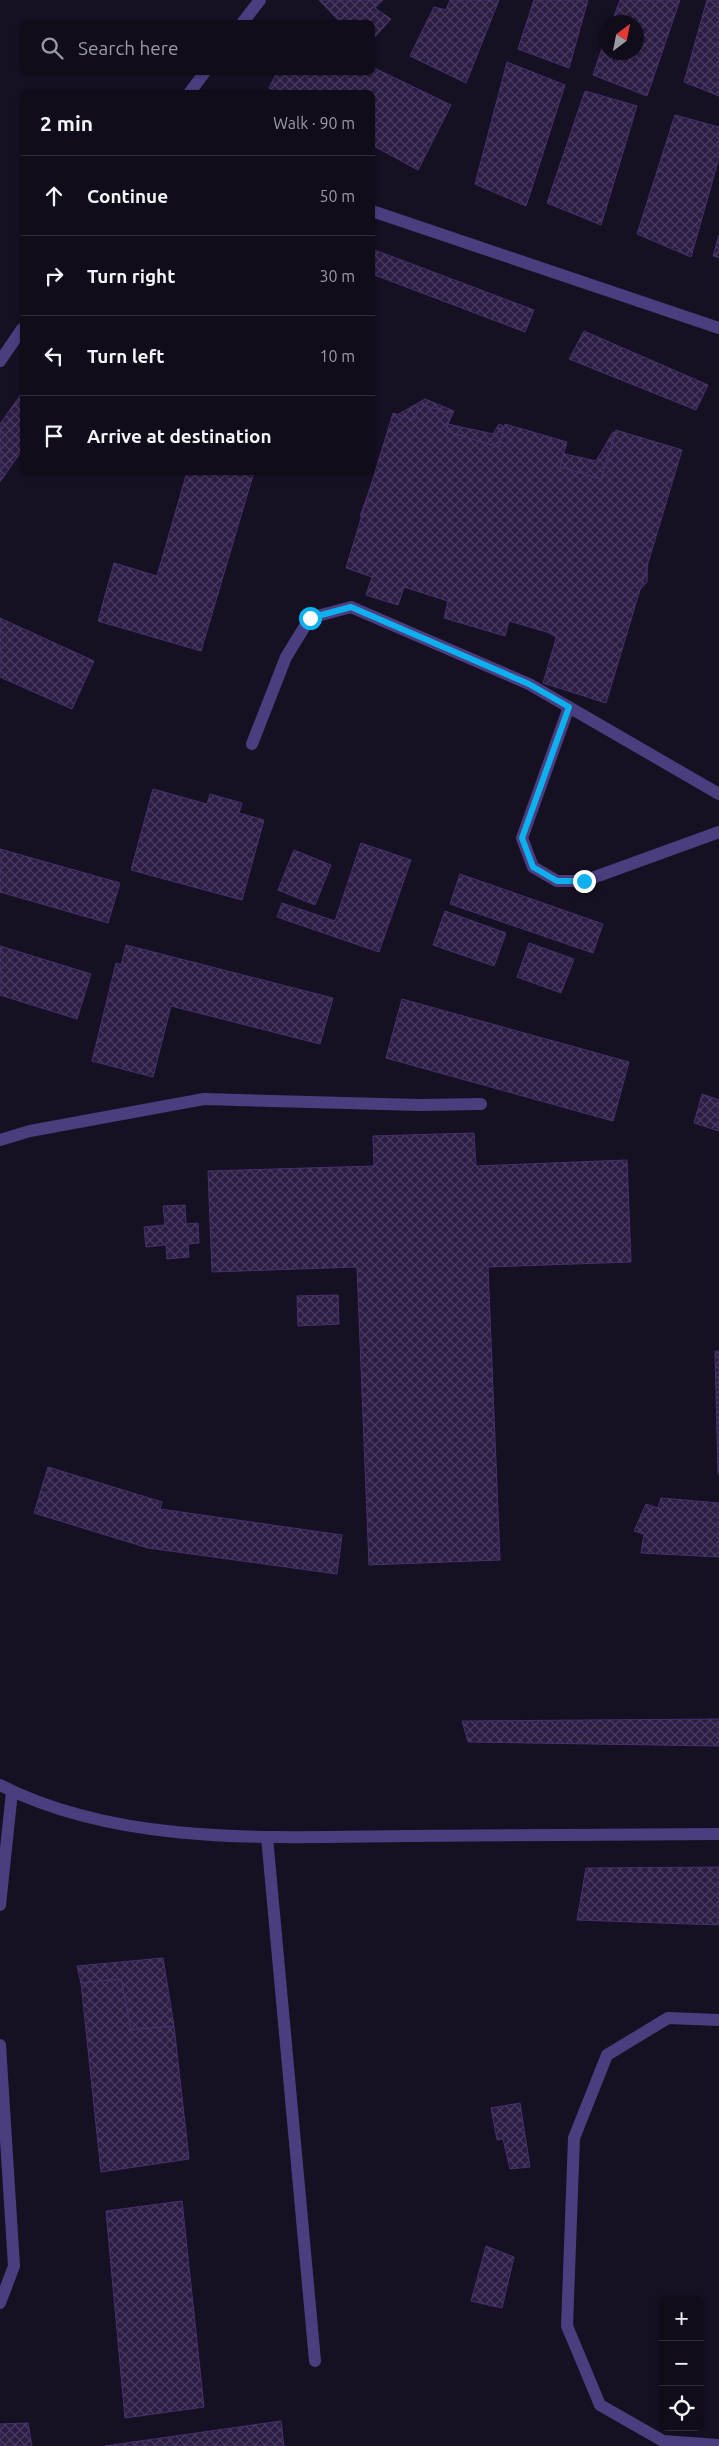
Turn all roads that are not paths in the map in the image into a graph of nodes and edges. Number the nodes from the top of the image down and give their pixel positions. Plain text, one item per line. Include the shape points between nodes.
1 (260, 0) edge
2 (245, 20) edge
3 (203, 75) edge
4 (192, 90) edge
5 (375, 212) edge
6 (719, 328) edge
7 (20, 332) edge
8 (0, 361) edge
9 (569, 707) junction
10 (252, 744) dead end
11 (719, 794) edge
12 (719, 832) edge
13 (482, 1104) dead end
14 (0, 1140) edge
15 (0, 1785) edge
16 (12, 1792) junction
17 (719, 1834) edge
18 (267, 1837) junction
19 (0, 1905) edge
20 (719, 2020) edge
21 (0, 2045) edge
22 (0, 2303) edge
23 (315, 2361) dead end
24 (719, 2445) edge

1 - 2 street
3 - 4 street
5 - 6 street
7 - 8 street
9 - 10 street via 529,684 351,607 310,618 286,657
9 - 11 street
9 - 12 street via 522,838 533,867 557,881 584,881
13 - 14 street via 204,1099 30,1131
15 - 16 street
16 - 18 street via 76,1814 156,1830
16 - 19 street
17 - 18 street
18 - 23 street
20 - 24 street via 668,2018 608,2055 574,2138 567,2326 600,2405 663,2441
21 - 22 street via 14,2266

